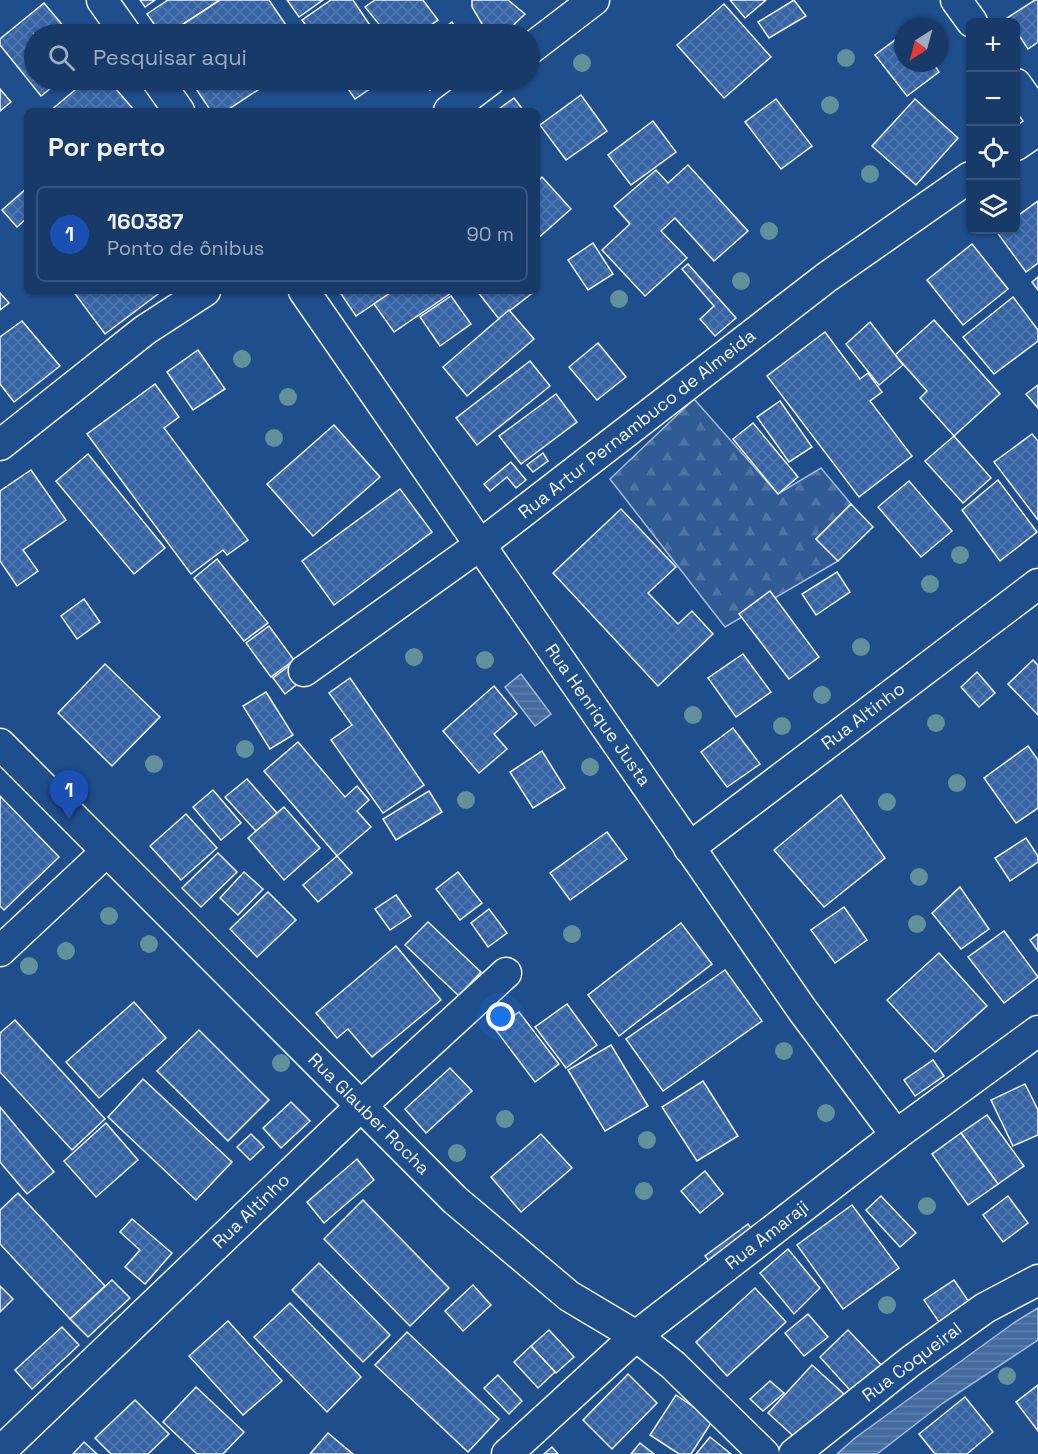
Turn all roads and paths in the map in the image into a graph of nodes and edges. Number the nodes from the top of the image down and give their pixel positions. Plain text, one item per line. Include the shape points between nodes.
1 (102, 0) edge
2 (594, 0) edge
3 (956, 0) edge
4 (969, 18) edge
5 (119, 24) edge
6 (540, 41) edge
7 (165, 90) edge
8 (477, 90) edge
9 (1020, 90) edge
10 (177, 108) edge
11 (453, 108) edge
12 (1038, 115) edge
13 (1038, 130) edge
14 (1020, 142) edge
15 (966, 180) edge
16 (201, 294) edge
17 (306, 294) edge
18 (0, 445) edge
19 (480, 545) junction
20 (1038, 584) edge
21 (304, 670) dead end
22 (0, 744) edge
23 (689, 848) junction
24 (106, 852) junction
25 (0, 951) edge
26 (506, 973) dead end
27 (1038, 1031) edge
28 (361, 1106) junction
29 (896, 1135) junction
30 (1038, 1280) edge
31 (636, 1336) junction
32 (0, 1452) edge
33 (507, 1454) edge
34 (764, 1454) edge
35 (794, 1454) edge

1 - 5 street
2 - 6 street
3 - 4 street
7 - 10 street
8 - 11 street
9 - 12 street
13 - 14 street
15 - 19 street, Rua Artur Pernambuco de Almeida via 827,277
16 - 18 street via 145,330
17 - 19 street, Rua Henrique Justa
19 - 21 street, Rua Artur Pernambuco de Almeida
19 - 23 street, Rua Henrique Justa
20 - 23 street, Rua Altinho
22 - 24 street, Rua Glauber Rocha
23 - 29 street, Rua Henrique Justa
24 - 25 street
24 - 28 street, Rua Glauber Rocha
26 - 28 street, Rua Altinho
27 - 29 street, Rua Amaraji
28 - 31 street, Rua Glauber Rocha via 455,1200 569,1296
28 - 32 street, Rua Altinho
29 - 31 street, Rua Amaraji
30 - 35 street, Rua Coqueiral via 985,1308
31 - 33 street, Rua Amaraji
31 - 34 street, Rua Glauber Rocha via 673,1365

